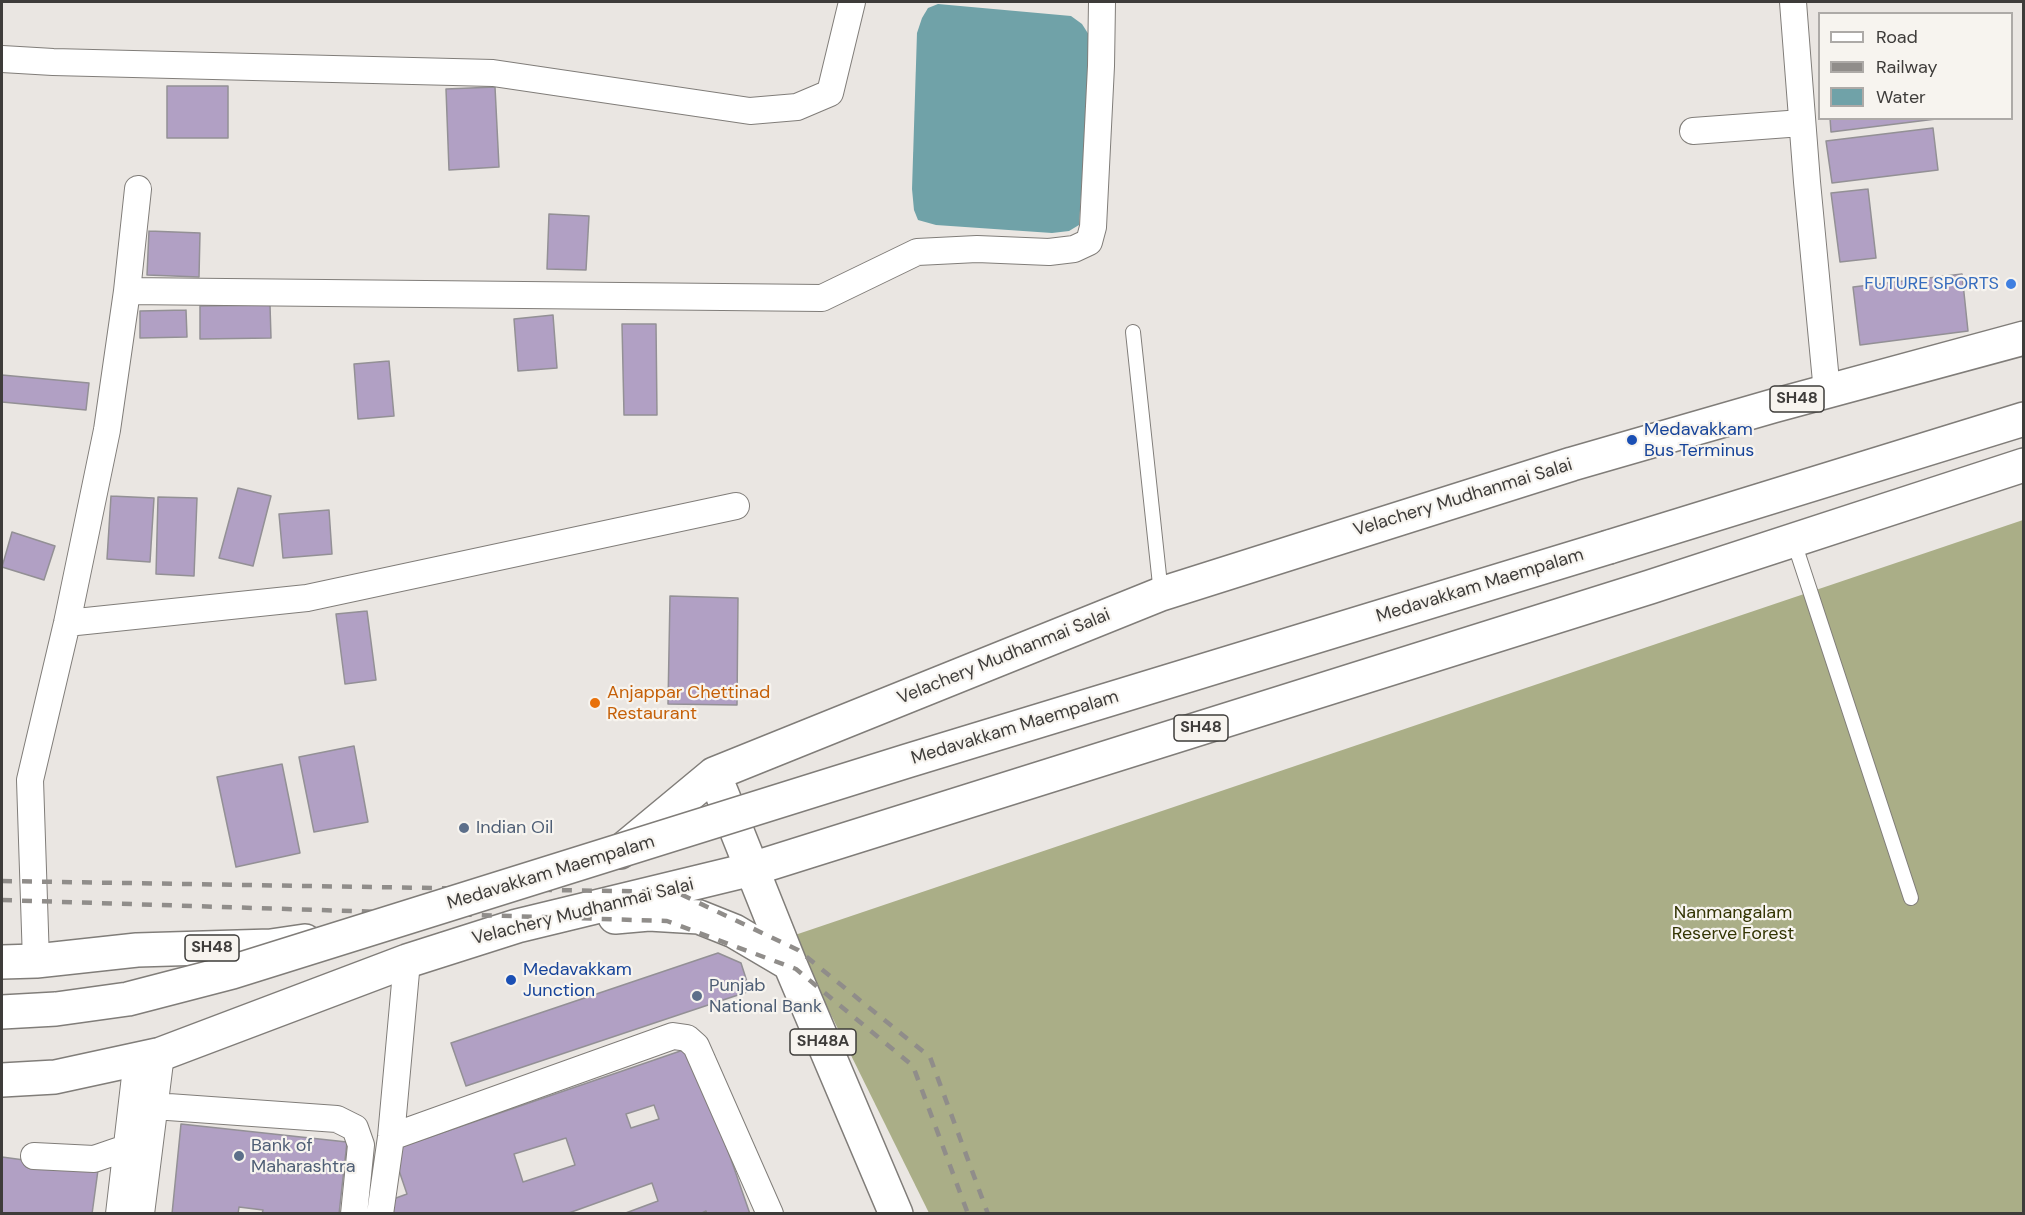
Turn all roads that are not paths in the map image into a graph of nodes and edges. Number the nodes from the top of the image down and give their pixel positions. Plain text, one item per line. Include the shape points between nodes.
1 (852, 2) edge
2 (1102, 2) edge
3 (1793, 2) edge
4 (2, 59) edge
5 (1802, 123) junction
6 (1693, 130) dead end
7 (138, 189) dead end
8 (127, 291) junction
9 (1133, 332) dead end
10 (2024, 338) edge
11 (1827, 392) junction
12 (2024, 419) edge
13 (2024, 465) edge
14 (736, 506) dead end
15 (1792, 539) junction
16 (1161, 594) junction
17 (67, 623) junction
18 (714, 774) junction
19 (752, 869) junction
20 (1911, 898) dead end
21 (517, 926) junction
22 (407, 961) junction
23 (2, 962) edge
24 (36, 962) junction
25 (790, 964) junction
26 (2, 1012) edge
27 (149, 1056) junction
28 (2, 1080) edge
29 (154, 1106) junction
30 (392, 1137) junction
31 (126, 1148) junction
32 (34, 1156) dead end
33 (119, 1214) edge
34 (141, 1214) edge
35 (354, 1214) edge
36 (380, 1214) edge
37 (770, 1214) edge
38 (896, 1214) edge

1 - 4 street via 830,93 797,107 750,111 493,73
2 - 8 street via 1093,227 1089,242 1074,249 917,252 822,298
3 - 5 street
5 - 6 street
5 - 11 street
7 - 8 street
8 - 17 street via 107,429
9 - 16 lane
10 - 11 main road, Velachery Mudhanmai Salai / SH48
11 - 16 main road, Velachery Mudhanmai Salai / SH48 via 1520,480
12 - 26 main road, Medavakkam Maempalam, bridge via 907,760 232,972 128,999
13 - 15 main road, Velachery Mudhanmai Salai / SH48
14 - 17 street via 307,598
15 - 19 main road, Velachery Mudhanmai Salai / SH48
15 - 20 lane
16 - 18 main road, Velachery Mudhanmai Salai / SH48
17 - 24 street via 30,780
18 - 19 main road, SH48A
18 - 24 main road, Velachery Mudhanmai Salai / SH48 via 609,861 421,927 271,946 137,950
19 - 21 main road, Velachery Mudhanmai Salai / SH48
19 - 25 main road, SH48A
21 - 22 main road, Velachery Mudhanmai Salai / SH48
21 - 25 main road via 649,914 699,917 734,931
22 - 27 main road, Velachery Mudhanmai Salai / SH48
22 - 30 street
23 - 24 main road, Velachery Mudhanmai Salai / SH48
25 - 38 main road, SH48A
27 - 28 main road, Velachery Mudhanmai Salai / SH48 via 55,1077
27 - 29 street
27 - 31 street
29 - 34 street
29 - 35 street via 337,1119 355,1128 361,1145
30 - 36 street
30 - 37 street via 673,1036 687,1038 696,1046
31 - 32 street via 94,1159
31 - 33 street

